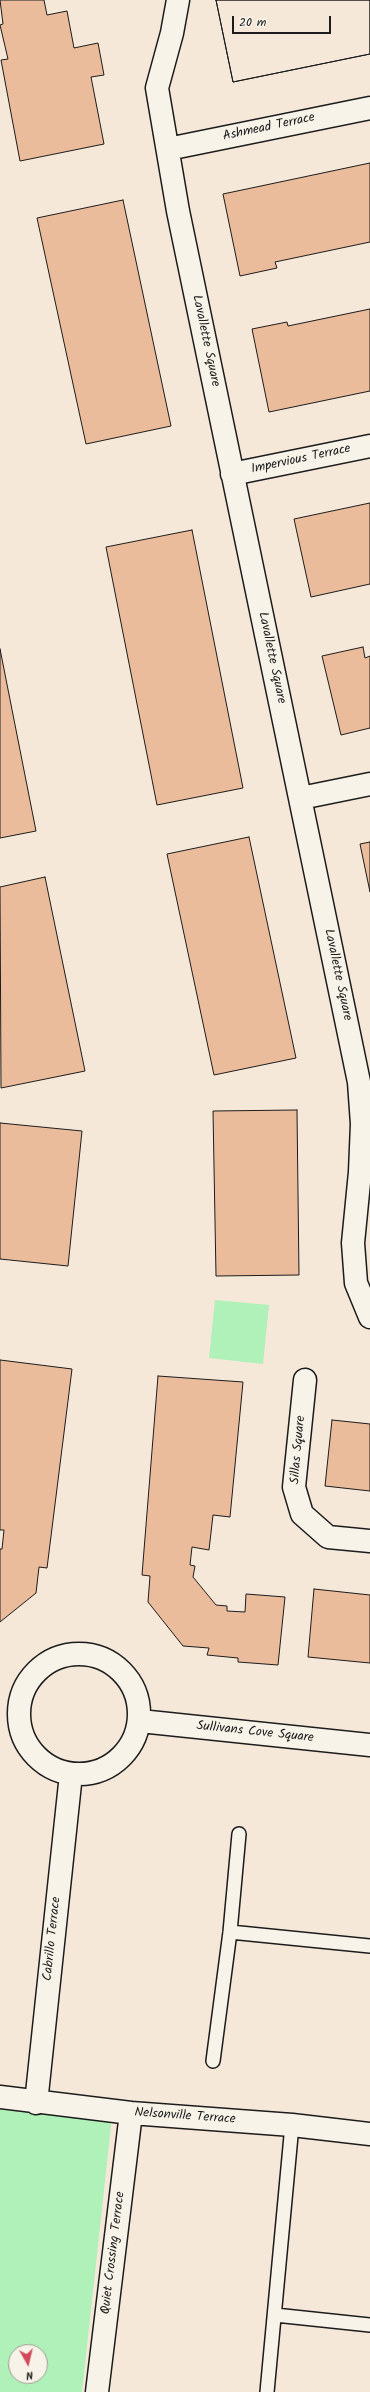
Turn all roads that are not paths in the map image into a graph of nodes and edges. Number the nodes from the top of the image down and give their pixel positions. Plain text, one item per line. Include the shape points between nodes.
1 (178, 0) edge
2 (370, 108) edge
3 (168, 149) junction
4 (370, 446) edge
5 (232, 474) junction
6 (370, 784) edge
7 (301, 798) junction
8 (366, 1123) edge
9 (370, 1317) edge
10 (305, 1380) dead end
11 (370, 1541) edge
12 (9, 1708) edge
13 (140, 1721) junction
14 (370, 1745) edge
15 (71, 1774) junction
16 (239, 1834) dead end
17 (230, 1932) junction
18 (370, 1946) edge
19 (213, 2061) dead end
20 (0, 2098) edge
21 (36, 2103) junction
22 (131, 2113) junction
23 (292, 2125) junction
24 (370, 2134) edge
25 (275, 2315) junction
26 (370, 2325) edge
27 (97, 2392) edge
28 (267, 2392) edge

1 - 3 street, Lavallette Square via 157,88
2 - 3 street, Ashmead Terrace
3 - 5 street, Lavallette Square via 178,212
4 - 5 street, Impervious Terrace
5 - 7 street, Lavallette Square
6 - 7 street
7 - 8 street, Lavallette Square
8 - 9 street, Lavallette Square via 353,1243 356,1283
10 - 11 street, Sillas Square via 294,1487 302,1514 328,1537
12 - 13 street via 36,1671 54,1659 74,1654 96,1656 116,1665 130,1681 139,1700
12 - 15 street via 26,1745 34,1754 53,1769
13 - 14 street, Sullivans Cove Square
13 - 15 street via 134,1740 124,1756 96,1772
15 - 21 street, Cabrillo Terrace
16 - 17 lane
17 - 18 lane
17 - 19 lane
20 - 21 street, Nelsonville Terrace
21 - 22 street, Nelsonville Terrace
22 - 23 street, Nelsonville Terrace
22 - 27 street, Quiet Crossing Terrace
23 - 24 street, Nelsonville Terrace
23 - 25 lane
25 - 26 lane
25 - 28 lane

